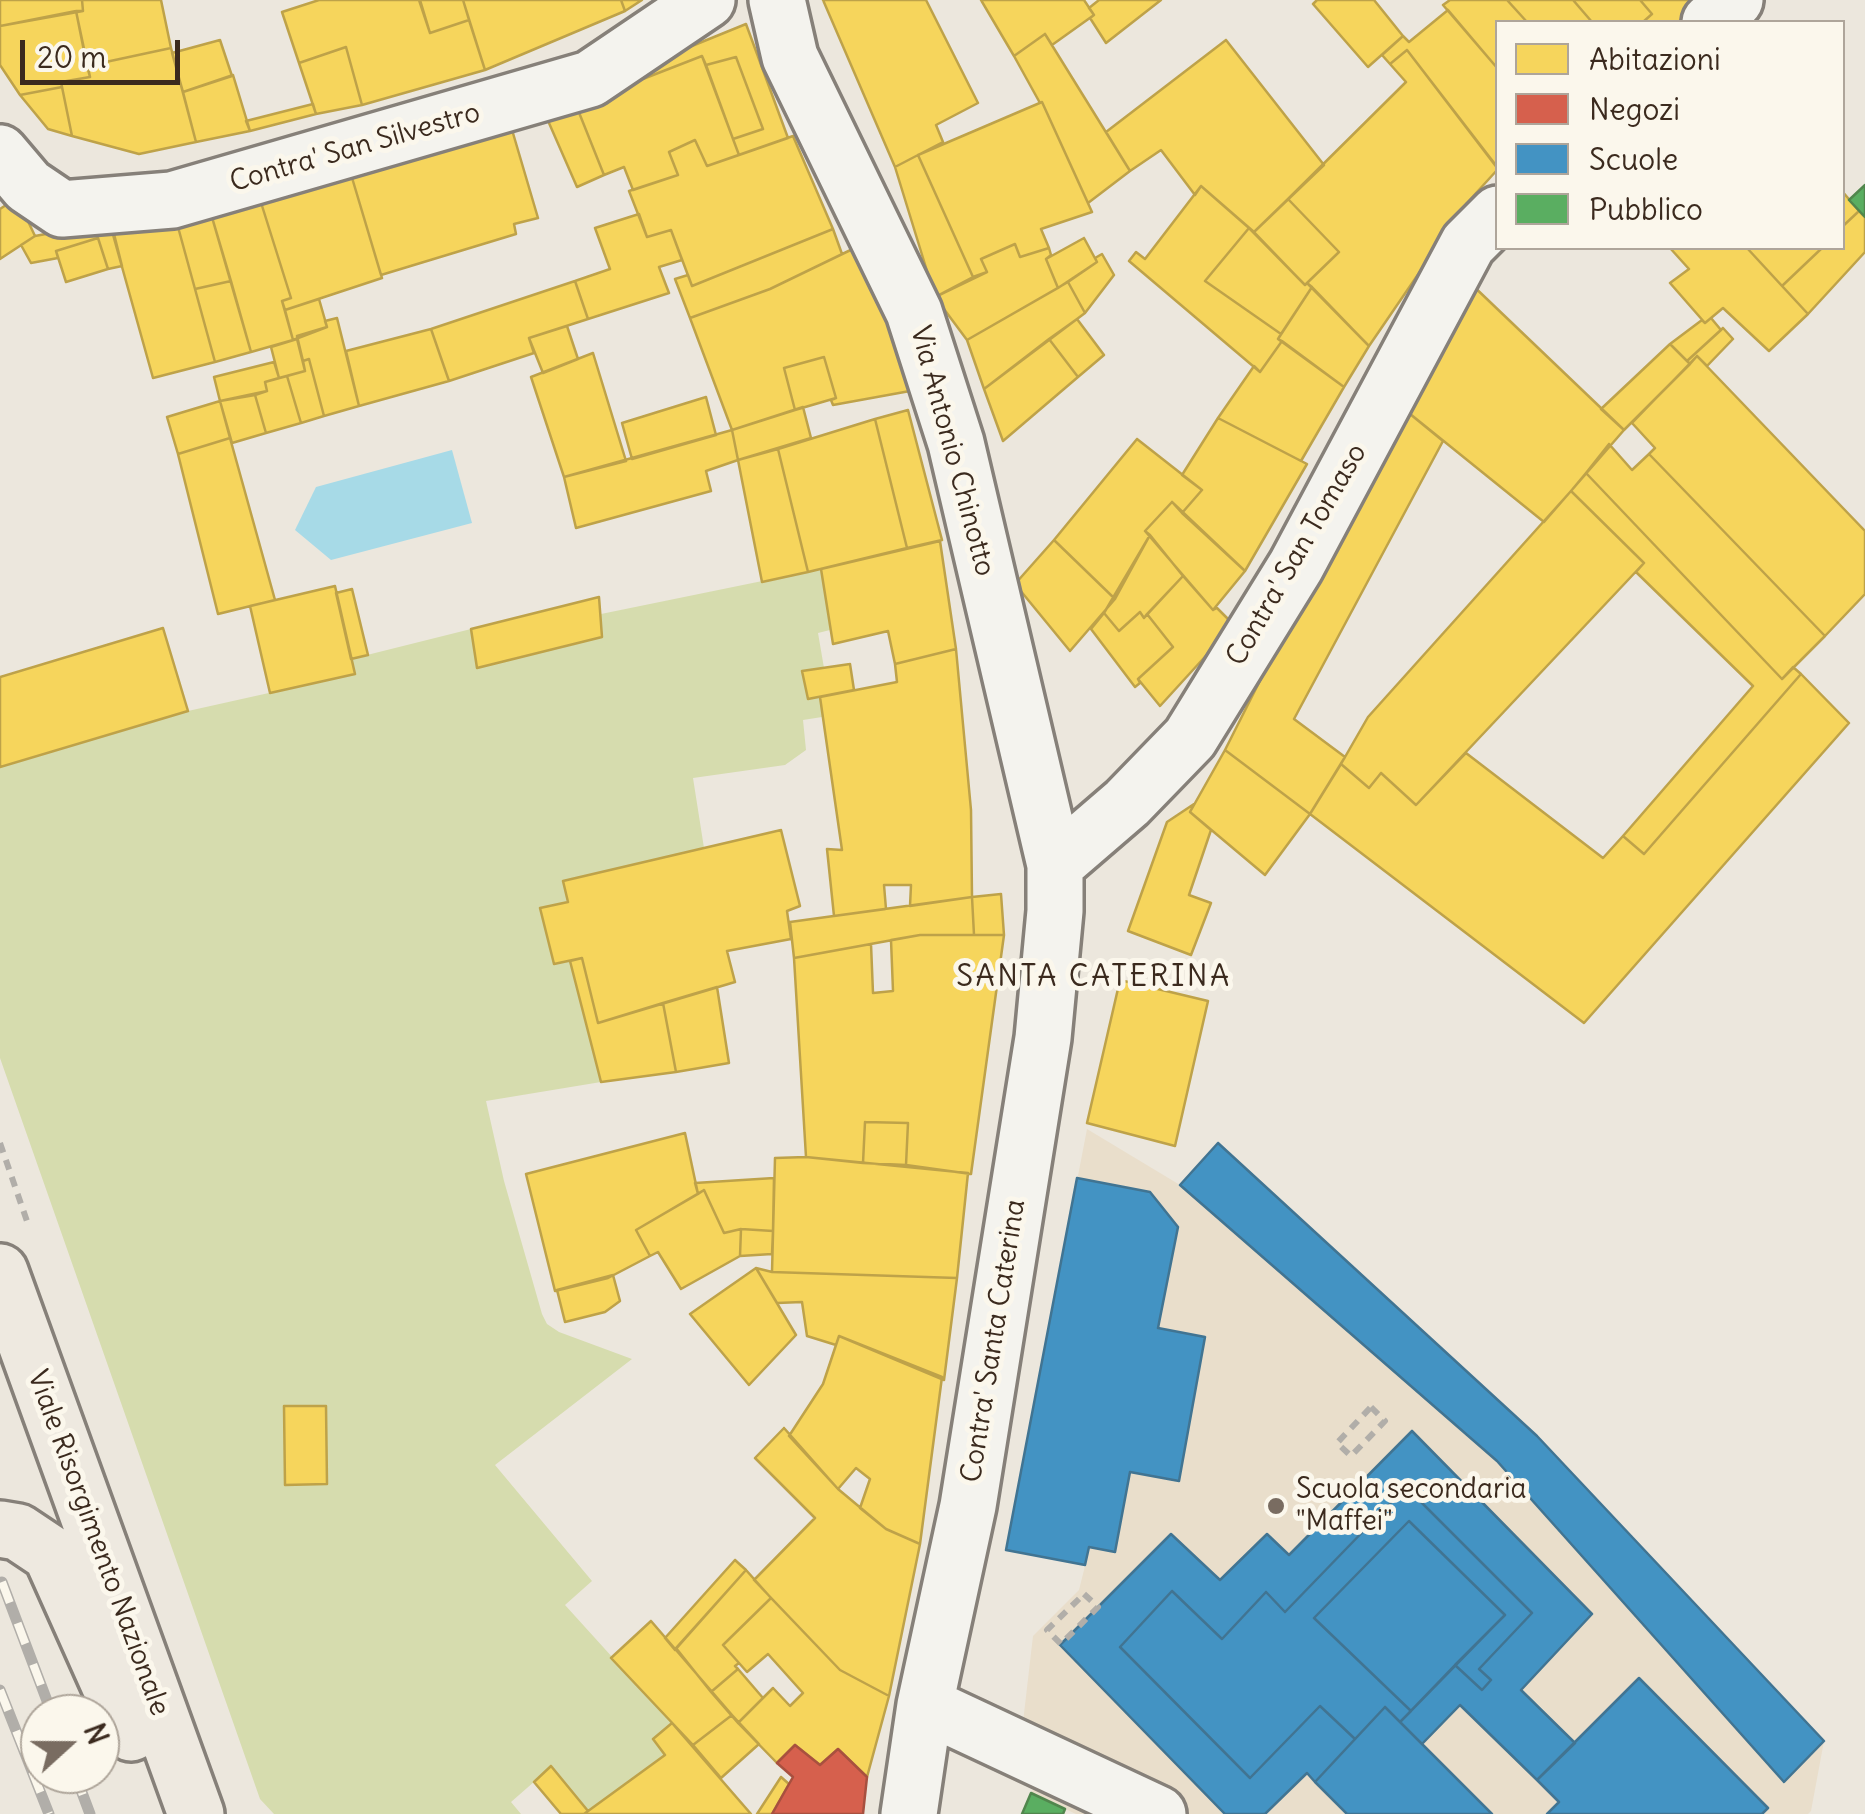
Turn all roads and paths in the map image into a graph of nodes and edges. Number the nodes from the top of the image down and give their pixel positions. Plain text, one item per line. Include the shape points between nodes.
1 (707, 0) edge
2 (777, 0) edge
3 (1735, 0) edge
4 (1712, 20) edge
5 (0, 153) edge
6 (1495, 217) edge
7 (1055, 866) junction
8 (0, 1272) edge
9 (1337, 1443) joint
10 (0, 1528) edge
11 (1047, 1630) joint
12 (925, 1704) junction
13 (166, 1814) edge
14 (196, 1814) edge
15 (909, 1814) edge
16 (1158, 1814) edge

1 - 5 street, Contra' San Silvestro via 590,79 172,200 62,210 28,186
2 - 7 street, Via Antonio Chinotto via 790,57 914,312 956,443
3 - 4 street
6 - 7 street, Contra' San Tomaso via 1468,244 1296,566 1190,738 1128,804
7 - 12 street, Contra' Santa Caterina via 1040,1057 968,1506
8 - 14 main road, Viale Risorgimento Nazionale
9 - 9 path via 1371,1408 1385,1421 1351,1456
10 - 13 main road via 51,1554
11 - 11 path via 1084,1594 1098,1608 1061,1644
12 - 15 street, Contra' Santa Caterina
12 - 16 street

